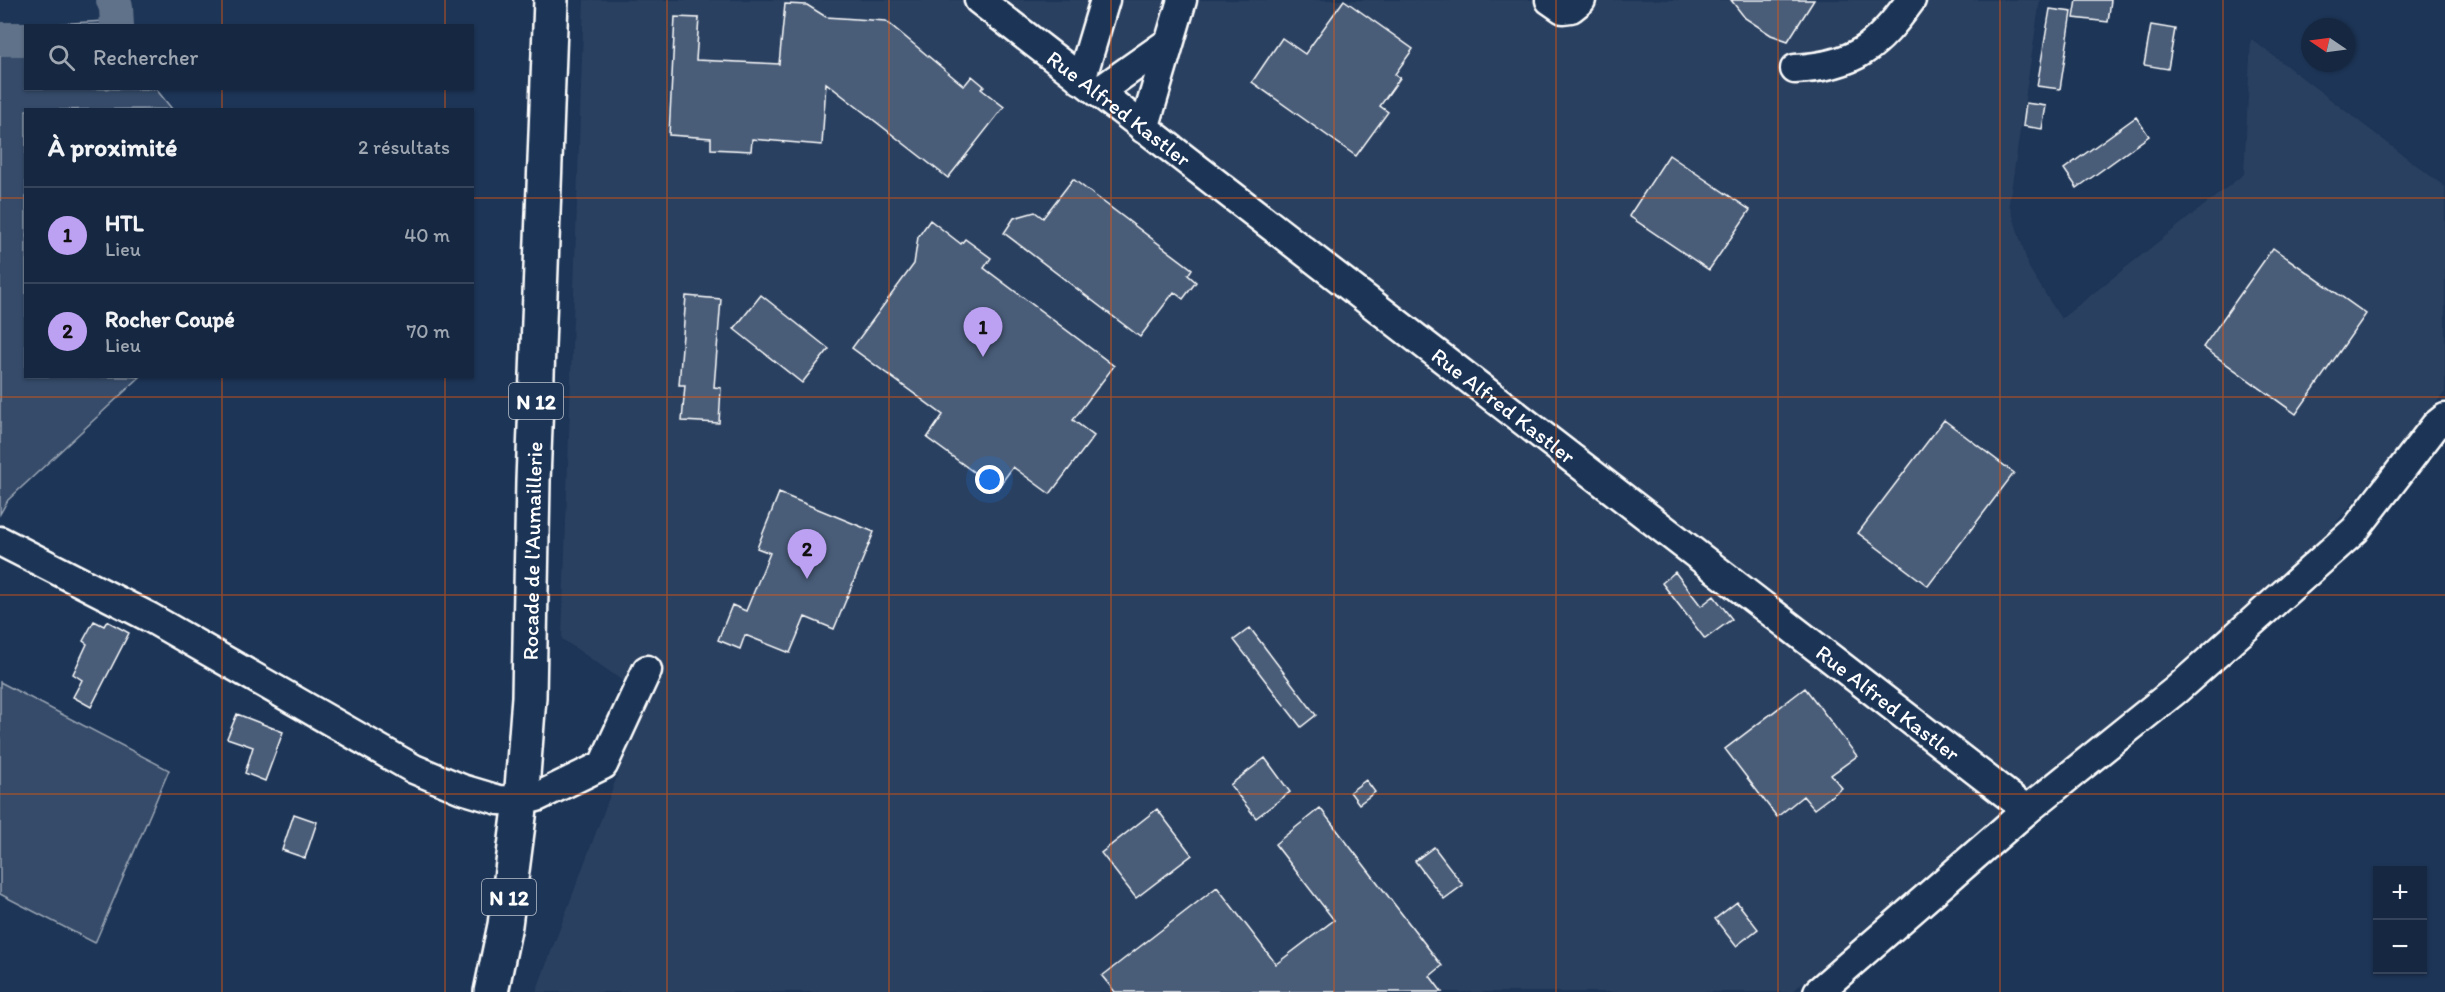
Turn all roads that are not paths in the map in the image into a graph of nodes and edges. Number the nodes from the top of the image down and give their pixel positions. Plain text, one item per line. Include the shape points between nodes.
1 (551, 0) edge
2 (979, 0) edge
3 (1105, 0) edge
4 (1182, 0) edge
5 (1550, 0) edge
6 (1581, 0) edge
7 (1911, 0) edge
8 (1169, 42) junction
9 (1795, 69) dead end
10 (1089, 86) junction
11 (1144, 129) junction
12 (2445, 418) edge
13 (0, 541) edge
14 (646, 670) dead end
15 (521, 801) junction
16 (2027, 810) junction
17 (490, 992) edge
18 (1818, 992) edge

1 - 15 main road, Rocade de l'Aumaillerie / N 12 via 529,697
2 - 10 street, Rue Alfred Kastler
3 - 10 street
4 - 8 street
5 - 6 street via 1563,9
7 - 9 street via 1883,36 1865,51 1819,68
8 - 10 street
8 - 11 street
10 - 11 street, Rue Alfred Kastler
11 - 16 street, Rue Alfred Kastler
12 - 16 street via 2434,426 2355,530 2176,690
13 - 15 street via 149,617 414,769 462,789 499,800
14 - 15 street via 603,765
15 - 17 main road, Rocade de l'Aumaillerie / N 12 via 506,925
16 - 18 street

